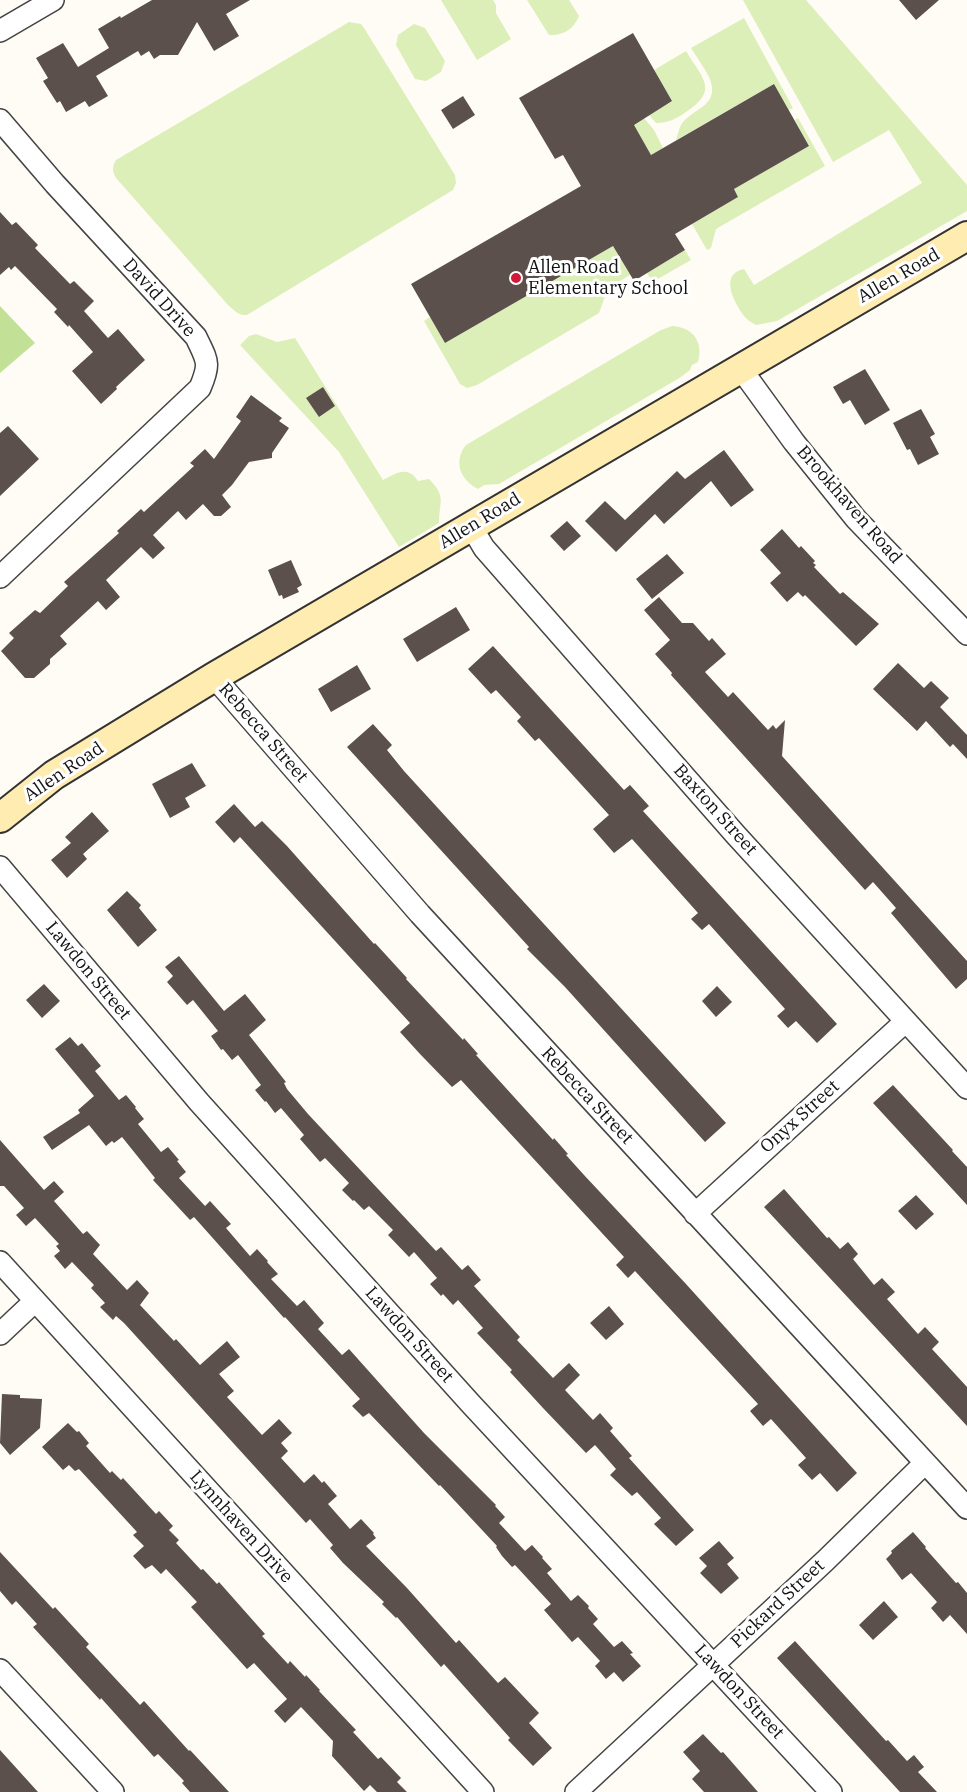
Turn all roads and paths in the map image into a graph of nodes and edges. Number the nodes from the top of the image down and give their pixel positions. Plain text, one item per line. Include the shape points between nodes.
1 (53, 0) edge
2 (0, 30) edge
3 (0, 120) edge
4 (967, 236) edge
5 (741, 369) junction
6 (471, 526) junction
7 (2, 571) edge
8 (967, 634) edge
9 (214, 677) junction
10 (0, 818) edge
11 (0, 867) edge
12 (906, 1021) junction
13 (967, 1088) edge
14 (695, 1214) junction
15 (0, 1262) edge
16 (35, 1301) junction
17 (0, 1334) edge
18 (925, 1462) junction
19 (967, 1508) edge
20 (713, 1665) junction
21 (0, 1670) edge
22 (113, 1792) edge
23 (483, 1792) edge
24 (576, 1792) edge
25 (831, 1792) edge

1 - 2 street
3 - 7 street, David Drive via 196,337 206,357 207,370 200,388
4 - 5 street, Allen Road
5 - 6 street, Allen Road
5 - 8 street, Brookhaven Road via 856,519
6 - 9 street, Allen Road
6 - 12 street, Baxton Street via 484,548 719,816
9 - 10 street, Allen Road via 54,775
9 - 14 street, Rebecca Street via 420,914
11 - 20 street, Lawdon Street via 199,1102
12 - 13 street, Baxton Street
12 - 14 street, Onyx Street
14 - 18 street, Rebecca Street
15 - 16 street, Lynnhaven Drive
16 - 17 street
16 - 23 street, Lynnhaven Drive
18 - 19 street, Rebecca Street
18 - 20 street, Pickard Street
20 - 24 street, Pickard Street
20 - 25 street, Lawdon Street
21 - 22 street

